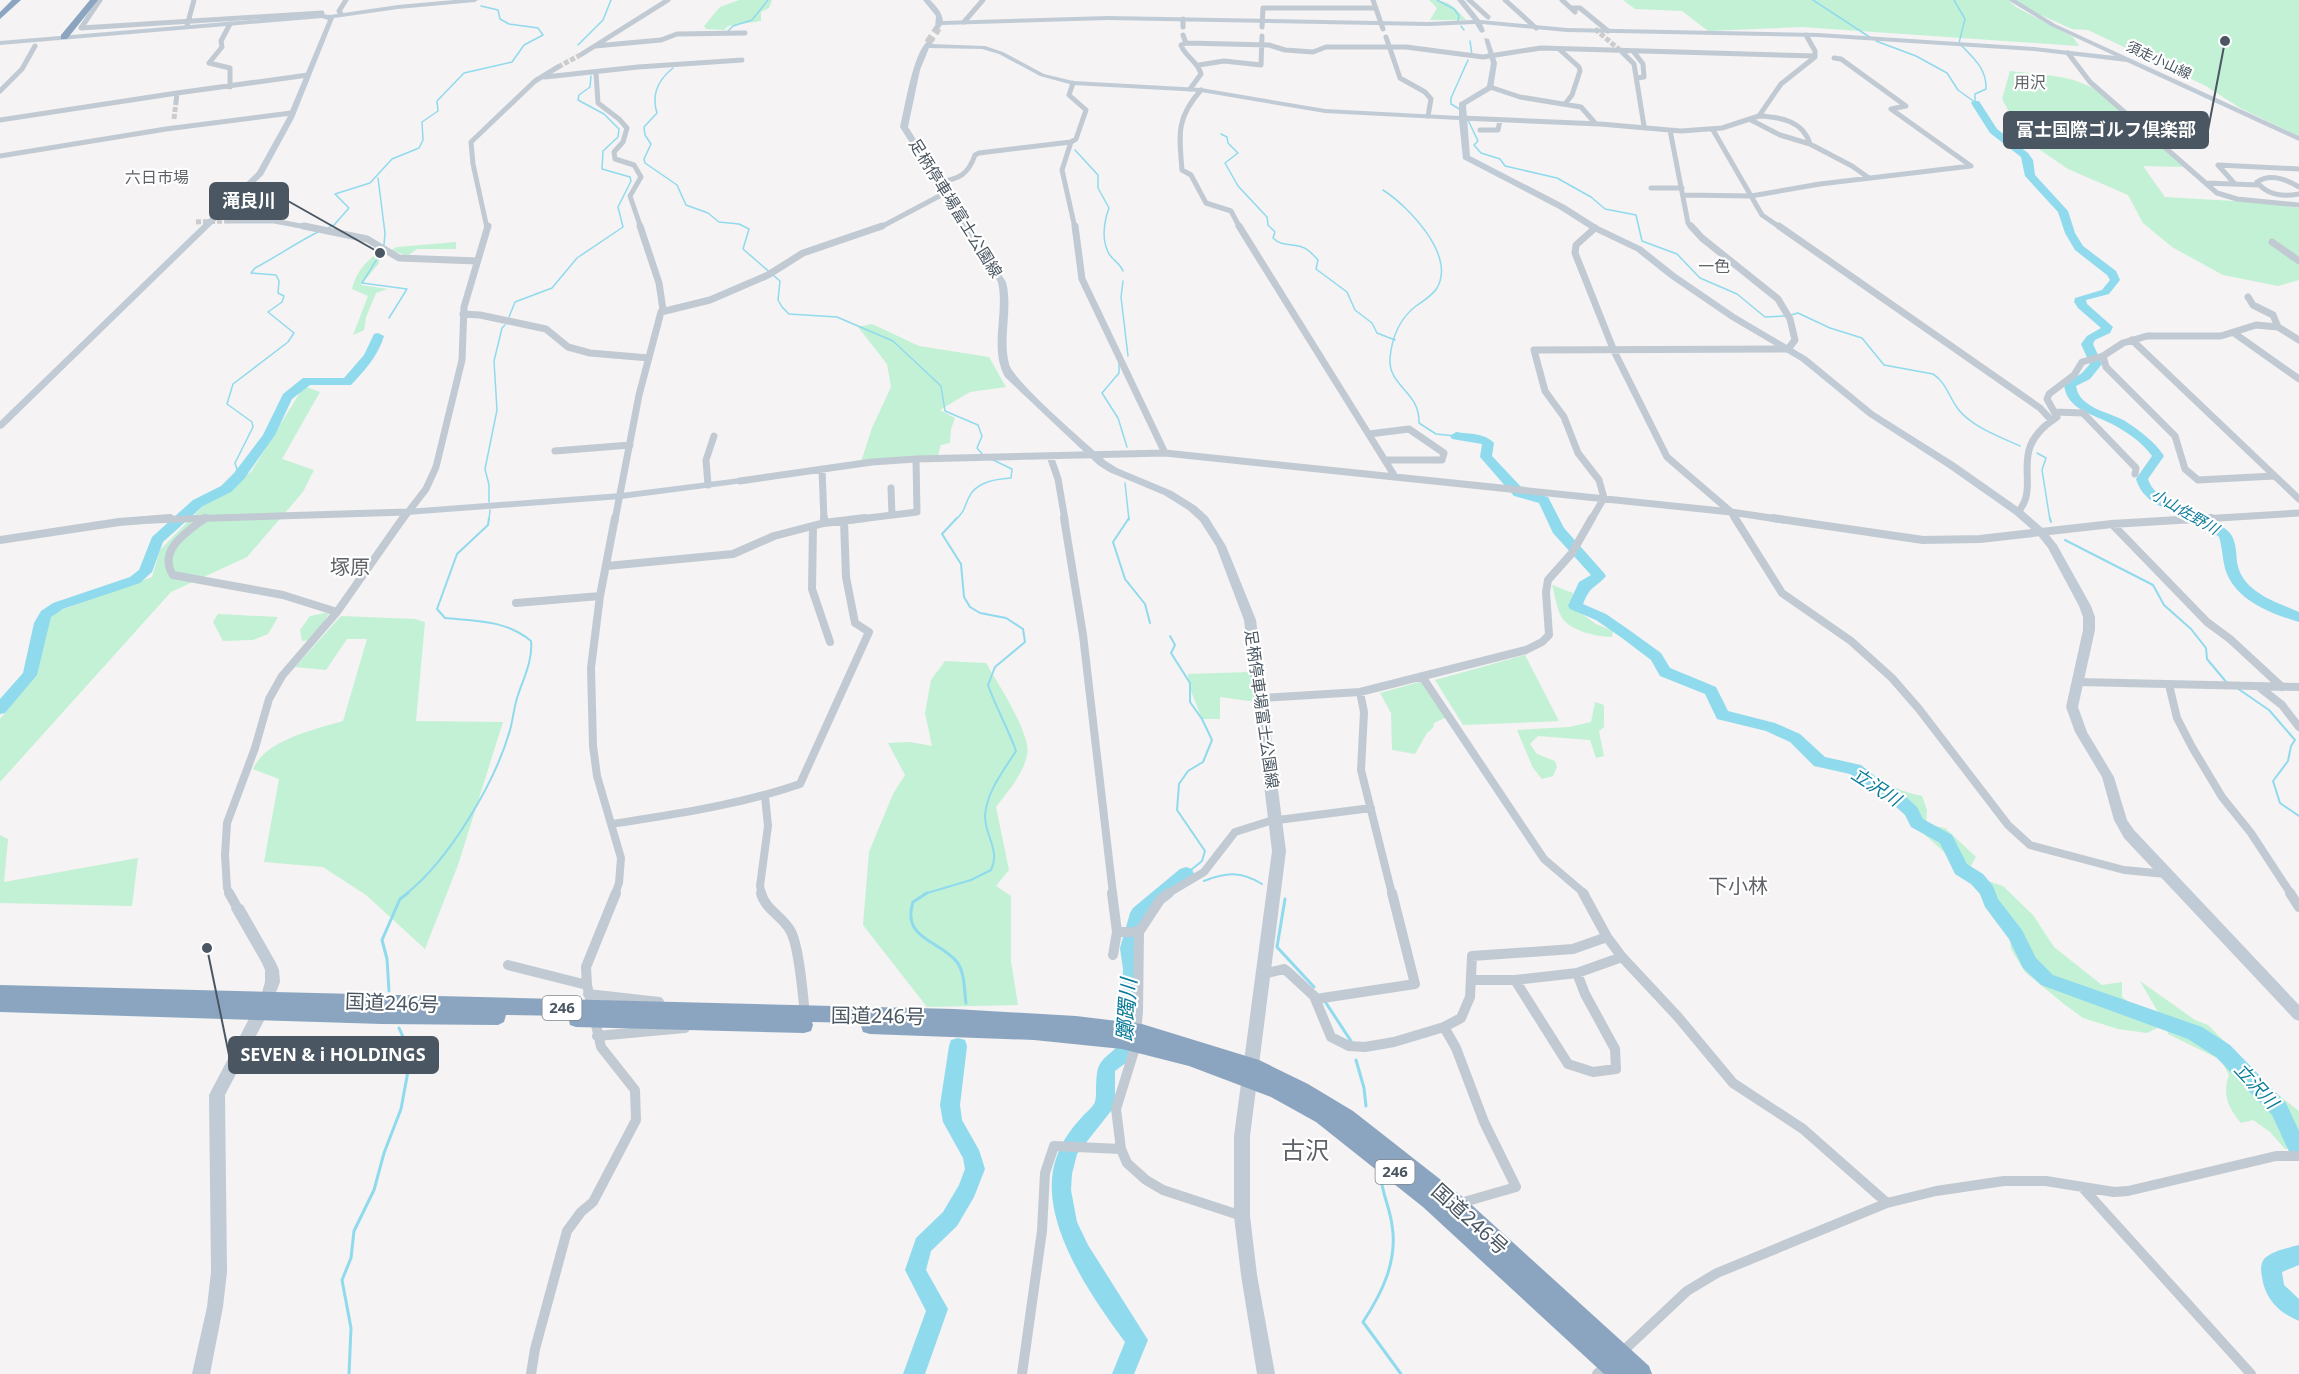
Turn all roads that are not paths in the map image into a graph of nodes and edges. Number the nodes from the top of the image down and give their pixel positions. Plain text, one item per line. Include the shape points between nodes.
1 (12, 0) edge
2 (18, 0) edge
3 (88, 0) edge
4 (94, 0) edge
5 (100, 0) edge
6 (194, 0) edge
7 (346, 0) edge
8 (475, 0) edge
9 (668, 0) edge
10 (926, 0) edge
11 (983, 0) edge
12 (1262, 0) edge
13 (1302, 0) edge
14 (1373, 0) edge
15 (1460, 0) edge
16 (1469, 0) edge
17 (1505, 0) edge
18 (1562, 0) edge
19 (2011, 0) edge
20 (1263, 8) junction
21 (1311, 8) junction
22 (1376, 8) junction
23 (1571, 8) junction
24 (0, 11) edge
25 (341, 14) junction
26 (326, 15) junction
27 (0, 17) edge
28 (1488, 17) dead end
29 (964, 22) junction
30 (1478, 22) junction
31 (230, 24) junction
32 (1262, 24) junction
33 (187, 25) junction
34 (1382, 26) junction
35 (1536, 28) junction
36 (1595, 28) tunnel mouth
37 (1482, 31) dead end
38 (1608, 31) junction
39 (745, 33) dead end
40 (1183, 35) dead end
41 (1262, 36) dead end
42 (1807, 36) junction
43 (1386, 37) dead end
44 (64, 38) junction
45 (1486, 39) dead end
46 (0, 43) edge
47 (1185, 43) junction
48 (1262, 45) junction
49 (35, 46) joint
50 (595, 46) junction
51 (1389, 47) junction
52 (1558, 48) junction
53 (1621, 51) tunnel mouth
54 (1633, 51) junction
55 (2068, 53) junction
56 (582, 54) tunnel mouth
57 (1815, 55) junction
58 (1493, 57) junction
59 (1834, 58) dead end
60 (742, 60) dead end
61 (2128, 60) junction
62 (1200, 65) junction
63 (558, 67) tunnel mouth
64 (596, 73) junction
65 (308, 75) junction
66 (542, 77) junction
67 (1637, 78) junction
68 (1073, 82) junction
69 (230, 87) junction
70 (1490, 87) junction
71 (1190, 89) junction
72 (1201, 90) junction
73 (0, 91) edge
74 (177, 93) junction
75 (176, 102) tunnel mouth
76 (1565, 104) junction
77 (291, 113) junction
78 (1462, 113) junction
79 (1428, 116) junction
80 (1760, 116) junction
81 (174, 119) tunnel mouth
82 (0, 120) edge
83 (1500, 120) junction
84 (1751, 120) junction
85 (1596, 124) junction
86 (1644, 126) junction
87 (173, 128) junction
88 (1480, 130) dead end
89 (1670, 130) junction
90 (1713, 130) junction
91 (2299, 139) edge
92 (1071, 142) junction
93 (1810, 144) junction
94 (0, 156) edge
95 (2299, 169) edge
96 (1869, 178) junction
97 (939, 182) junction
98 (2206, 183) junction
99 (2235, 184) junction
100 (2258, 185) junction
101 (2299, 187) edge
102 (1651, 188) dead end
103 (1683, 191) junction
104 (945, 193) junction
105 (2299, 194) edge
106 (1751, 196) junction
107 (2299, 205) edge
108 (228, 220) tunnel mouth
109 (1595, 228) junction
110 (2272, 242) dead end
111 (477, 261) junction
112 (2299, 261) edge
113 (2248, 297) dead end
114 (663, 310) junction
115 (463, 314) junction
116 (2278, 327) junction
117 (2234, 333) junction
118 (2132, 340) junction
119 (2299, 340) edge
120 (1788, 349) junction
121 (1614, 351) junction
122 (2101, 357) junction
123 (649, 358) junction
124 (2299, 379) edge
125 (2055, 412) junction
126 (2052, 421) junction
127 (0, 426) edge
128 (1369, 434) junction
129 (714, 436) dead end
130 (630, 445) junction
131 (555, 451) dead end
132 (1165, 453) junction
133 (1092, 455) junction
134 (1050, 456) junction
135 (997, 457) joint
136 (916, 459) junction
137 (1386, 460) junction
138 (822, 469) junction
139 (2135, 474) dead end
140 (1394, 475) junction
141 (2274, 476) junction
142 (740, 481) joint
143 (708, 485) junction
144 (1509, 487) joint
145 (891, 488) dead end
146 (621, 496) junction
147 (1604, 498) junction
148 (2299, 499) edge
149 (407, 512) junction
150 (1731, 512) junction
151 (2018, 512) junction
152 (2299, 513) edge
153 (892, 515) junction
154 (172, 518) joint
155 (206, 518) junction
156 (844, 521) junction
157 (824, 523) junction
158 (2112, 524) junction
159 (813, 526) junction
160 (2041, 532) junction
161 (0, 540) edge
162 (607, 566) junction
163 (600, 596) junction
164 (516, 603) dead end
165 (338, 612) junction
166 (830, 642) dead end
167 (1423, 678) junction
168 (2079, 682) junction
169 (2169, 685) junction
170 (2258, 687) junction
171 (2291, 687) edge
172 (1360, 692) junction
173 (1261, 698) junction
174 (2299, 728) edge
175 (765, 796) junction
176 (1371, 808) junction
177 (1276, 820) junction
178 (612, 824) junction
179 (2167, 874) junction
180 (2299, 907) edge
181 (238, 909) joint
182 (1139, 932) junction
183 (1117, 933) junction
184 (1607, 938) junction
185 (1113, 955) dead end
186 (1622, 957) junction
187 (507, 965) dead end
188 (1577, 973) junction
189 (1263, 974) junction
190 (1471, 980) junction
191 (1515, 980) junction
192 (588, 992) junction
193 (0, 993) edge
194 (1316, 999) junction
195 (0, 1004) edge
196 (265, 1004) junction
197 (805, 1015) junction
198 (2299, 1015) edge
199 (706, 1017) junction
200 (1444, 1027) junction
201 (595, 1032) junction
202 (1133, 1037) junction
203 (1251, 1072) junction
204 (1121, 1149) junction
205 (2299, 1156) edge
206 (2082, 1187) junction
207 (1887, 1203) junction
208 (1457, 1205) junction
209 (1242, 1216) junction
210 (1612, 1366) edge
211 (201, 1374) edge
212 (531, 1374) edge
213 (1022, 1374) edge
214 (1266, 1374) edge
215 (1641, 1374) edge
216 (2252, 1374) edge

1 - 24 highway
2 - 27 highway
3 - 44 highway via 64,32
4 - 44 highway
5 - 33 street via 81,28
6 - 33 street
7 - 25 street
8 - 25 street
9 - 50 street
10 - 29 street via 938,13 939,26
11 - 29 street
12 - 20 street
13 - 21 street
14 - 22 street
15 - 30 street
16 - 28 street
17 - 35 street
18 - 23 street
19 - 61 street, 須走小山線 via 2046,22
20 - 21 street
20 - 32 street
21 - 22 street
22 - 34 street
23 - 36 street
23 - 38 street via 1580,8
25 - 26 street
26 - 31 street
26 - 33 street
26 - 65 street via 332,20
29 - 32 street via 1108,18
30 - 34 street
30 - 35 street
30 - 37 street
31 - 33 street
31 - 69 street via 222,47 209,63 230,68
32 - 34 street
33 - 44 street
35 - 38 street
38 - 42 street
39 - 50 street via 677,34 661,40
40 - 47 street
41 - 48 street
42 - 55 street
42 - 57 street
43 - 51 street
44 - 46 street
44 - 49 street
45 - 58 street
47 - 48 street
47 - 62 street via 1181,45 1183,51
48 - 51 street via 1313,52 1326,47
48 - 62 street via 1261,65 1224,61
49 - 73 street via 22,69
50 - 56 street
51 - 58 street
51 - 79 street via 1400,78 1431,99
52 - 54 street
52 - 58 street
52 - 76 street via 1581,71
53 - 67 street via 1633,62
54 - 57 street
54 - 67 street via 1643,64 1644,76
55 - 61 street
55 - 98 street via 2090,82
57 - 80 street via 1780,84
58 - 70 street
59 - 96 street via 1841,59 1906,106 1891,109 1971,166
60 - 64 street
61 - 91 street, 須走小山線
62 - 71 street via 1201,74
63 - 66 street
64 - 66 street
64 - 114 street via 598,104 623,120 628,130 614,152 615,159 634,165 642,177 630,196 659,284
65 - 69 street
65 - 77 street
66 - 111 street via 475,136 469,146 488,225
67 - 86 street
68 - 71 street
68 - 92 street via 1069,95 1086,110 1076,139
68 - 97 street, 足柄停車場富士公園線 via 1042,75 992,49 927,44 916,70 904,127
69 - 74 street
70 - 76 street via 1520,97
70 - 78 street via 1466,100
71 - 72 street
72 - 79 street via 1325,111
72 - 128 street via 1185,106 1180,120 1182,170 1191,175 1206,203 1235,216 1240,230
74 - 75 street
74 - 82 street
76 - 85 street via 1581,107
77 - 87 street
77 - 127 street via 269,160 248,186
78 - 79 street
78 - 83 street
78 - 109 street via 1466,157
80 - 84 street
80 - 93 street via 1800,125 1809,135
81 - 87 street
83 - 85 street
83 - 88 street via 1498,130
84 - 90 street
84 - 93 street
85 - 86 street
86 - 89 street
87 - 94 street
89 - 90 street
89 - 103 street
90 - 106 street
92 - 97 street via 980,153 975,155 968,173
92 - 132 street via 1062,170 1082,279
93 - 96 street
95 - 99 street via 2218,165
96 - 106 street
97 - 104 street, 足柄停車場富士公園線
98 - 99 street
98 - 107 street via 2217,193 2237,199
99 - 100 street
100 - 101 street via 2262,178 2274,178
100 - 105 street via 2280,195
102 - 103 street
103 - 106 street
103 - 120 street via 1684,209 1693,230 1773,295 1786,312 1795,340
104 - 114 street via 873,231 803,254 772,273 710,300
104 - 133 street, 足柄停車場富士公園線 via 1002,282 1007,302 1001,358 1008,375
106 - 126 street via 1762,215 2040,408
108 - 111 street via 274,221 367,239 399,258
109 - 120 street via 1639,249 1705,298
109 - 121 street via 1576,245 1575,253
110 - 112 street
111 - 115 street
113 - 116 street via 2273,315
114 - 123 street
115 - 123 street via 546,329 568,347 590,353
115 - 149 street via 462,360 436,467 426,489
116 - 117 street via 2256,325
116 - 119 street
117 - 118 street
117 - 124 street
118 - 122 street
118 - 141 street
120 - 121 street
120 - 151 street via 1871,414
121 - 147 street via 1534,350 1544,389 1565,418 1584,464 1601,484
121 - 150 street via 1667,457
122 - 125 street via 2082,362 2076,373 2053,387 2047,399
122 - 141 street via 2106,367 2175,436 2185,469 2198,480
123 - 130 street
125 - 126 street via 2057,417
125 - 139 street via 2083,413 2136,468
126 - 151 street via 2034,437 2026,471 2025,504
128 - 137 street
128 - 137 street via 1409,429 1444,453 1442,460
129 - 143 street via 706,460
130 - 131 street
130 - 146 street
132 - 133 street
132 - 140 street
133 - 134 street
133 - 173 street, 足柄停車場富士公園線 via 1113,470 1182,500 1213,531 1250,620
134 - 135 street
134 - 183 street via 1058,479 1083,635
135 - 136 street
136 - 138 street
136 - 153 street via 918,512
137 - 140 street
138 - 142 street
138 - 157 street
140 - 144 street
141 - 148 street
142 - 143 street
143 - 146 street
144 - 147 street
145 - 153 street
146 - 149 street
146 - 162 street
147 - 150 street
147 - 167 street via 1572,553 1548,580 1546,639 1526,650
149 - 155 street
149 - 165 street
150 - 160 street via 1923,540
150 - 179 street via 1782,593 1851,641 1885,671 2008,825 2030,844 2124,870
151 - 160 street
152 - 158 street
153 - 156 street
154 - 155 street
154 - 161 street
155 - 165 street via 170,549 168,571 173,575 284,596
156 - 157 street
156 - 175 street via 846,577 855,623 869,632 800,784
157 - 159 street
158 - 160 street
158 - 171 street via 2206,622
159 - 162 street via 774,536 733,554
159 - 166 street via 812,589
160 - 168 street via 2089,617
162 - 163 street
163 - 164 street
163 - 178 street via 591,668 593,746 597,776
165 - 181 street via 282,676 269,699 227,823 227,888
167 - 172 street
167 - 184 street via 1544,859 1586,895
168 - 169 street
168 - 179 street via 2072,707 2078,726 2108,777 2121,820
169 - 170 street
169 - 180 street via 2178,718 2192,747
170 - 171 street
170 - 174 street via 2282,705
172 - 173 street
172 - 176 street via 1364,712 1361,770
173 - 177 street, 足柄停車場富士公園線
175 - 178 street
175 - 197 street via 768,826 760,886 763,900 791,931
176 - 177 street
176 - 194 street via 1415,984
177 - 182 street via 1235,832 1204,872 1160,900
177 - 189 street, 足柄停車場富士公園線 via 1279,851
178 - 192 street via 621,858 619,884 586,967
179 - 198 street
181 - 196 street via 272,969 274,981
182 - 183 street
182 - 204 street via 1134,1051 1116,1109
183 - 185 street
184 - 186 street
184 - 190 street via 1573,949 1472,956
186 - 188 street
186 - 207 street via 1733,1083 1803,1129
187 - 192 street
188 - 191 street
188 - 191 street via 1615,1049 1616,1069 1593,1072 1568,1064
189 - 194 street via 1284,969
189 - 203 street, 足柄停車場富士公園線
190 - 191 street
190 - 200 street via 1467,1010 1460,1021
192 - 199 street via 676,1004
192 - 201 street
193 - 196 highway, 国道246号 / 246
194 - 200 street via 1327,1032 1340,1044 1358,1048
195 - 196 highway, 国道246号 / 246
196 - 199 highway, 国道246号 / 246 via 382,1016
196 - 211 street via 222,1079 217,1095 219,1272 216,1307
197 - 199 highway, 国道246号 / 246
197 - 202 highway, 国道246号 / 246 via 1029,1021
199 - 201 street via 685,1028
199 - 202 highway, 国道246号 / 246
200 - 208 street via 1516,1187
201 - 212 street via 601,1047 630,1080 636,1120 593,1202 567,1231
202 - 203 highway, 国道246号 / 246
203 - 208 highway, 国道246号 / 246 via 1301,1090 1346,1117
203 - 209 street, 足柄停車場富士公園線 via 1242,1136
203 - 210 highway, 国道246号 / 246 via 1323,1116 1430,1200
204 - 209 street via 1127,1163 1163,1190
204 - 213 street via 1054,1146 1045,1173 1042,1231
205 - 206 street via 2276,1156 2128,1191
206 - 207 street via 2046,1181 2004,1181
206 - 216 street
207 - 210 street via 1718,1273 1687,1291
208 - 210 highway, 国道246号 / 246
209 - 214 street, 足柄停車場富士公園線
210 - 215 highway, 国道246号 / 246

